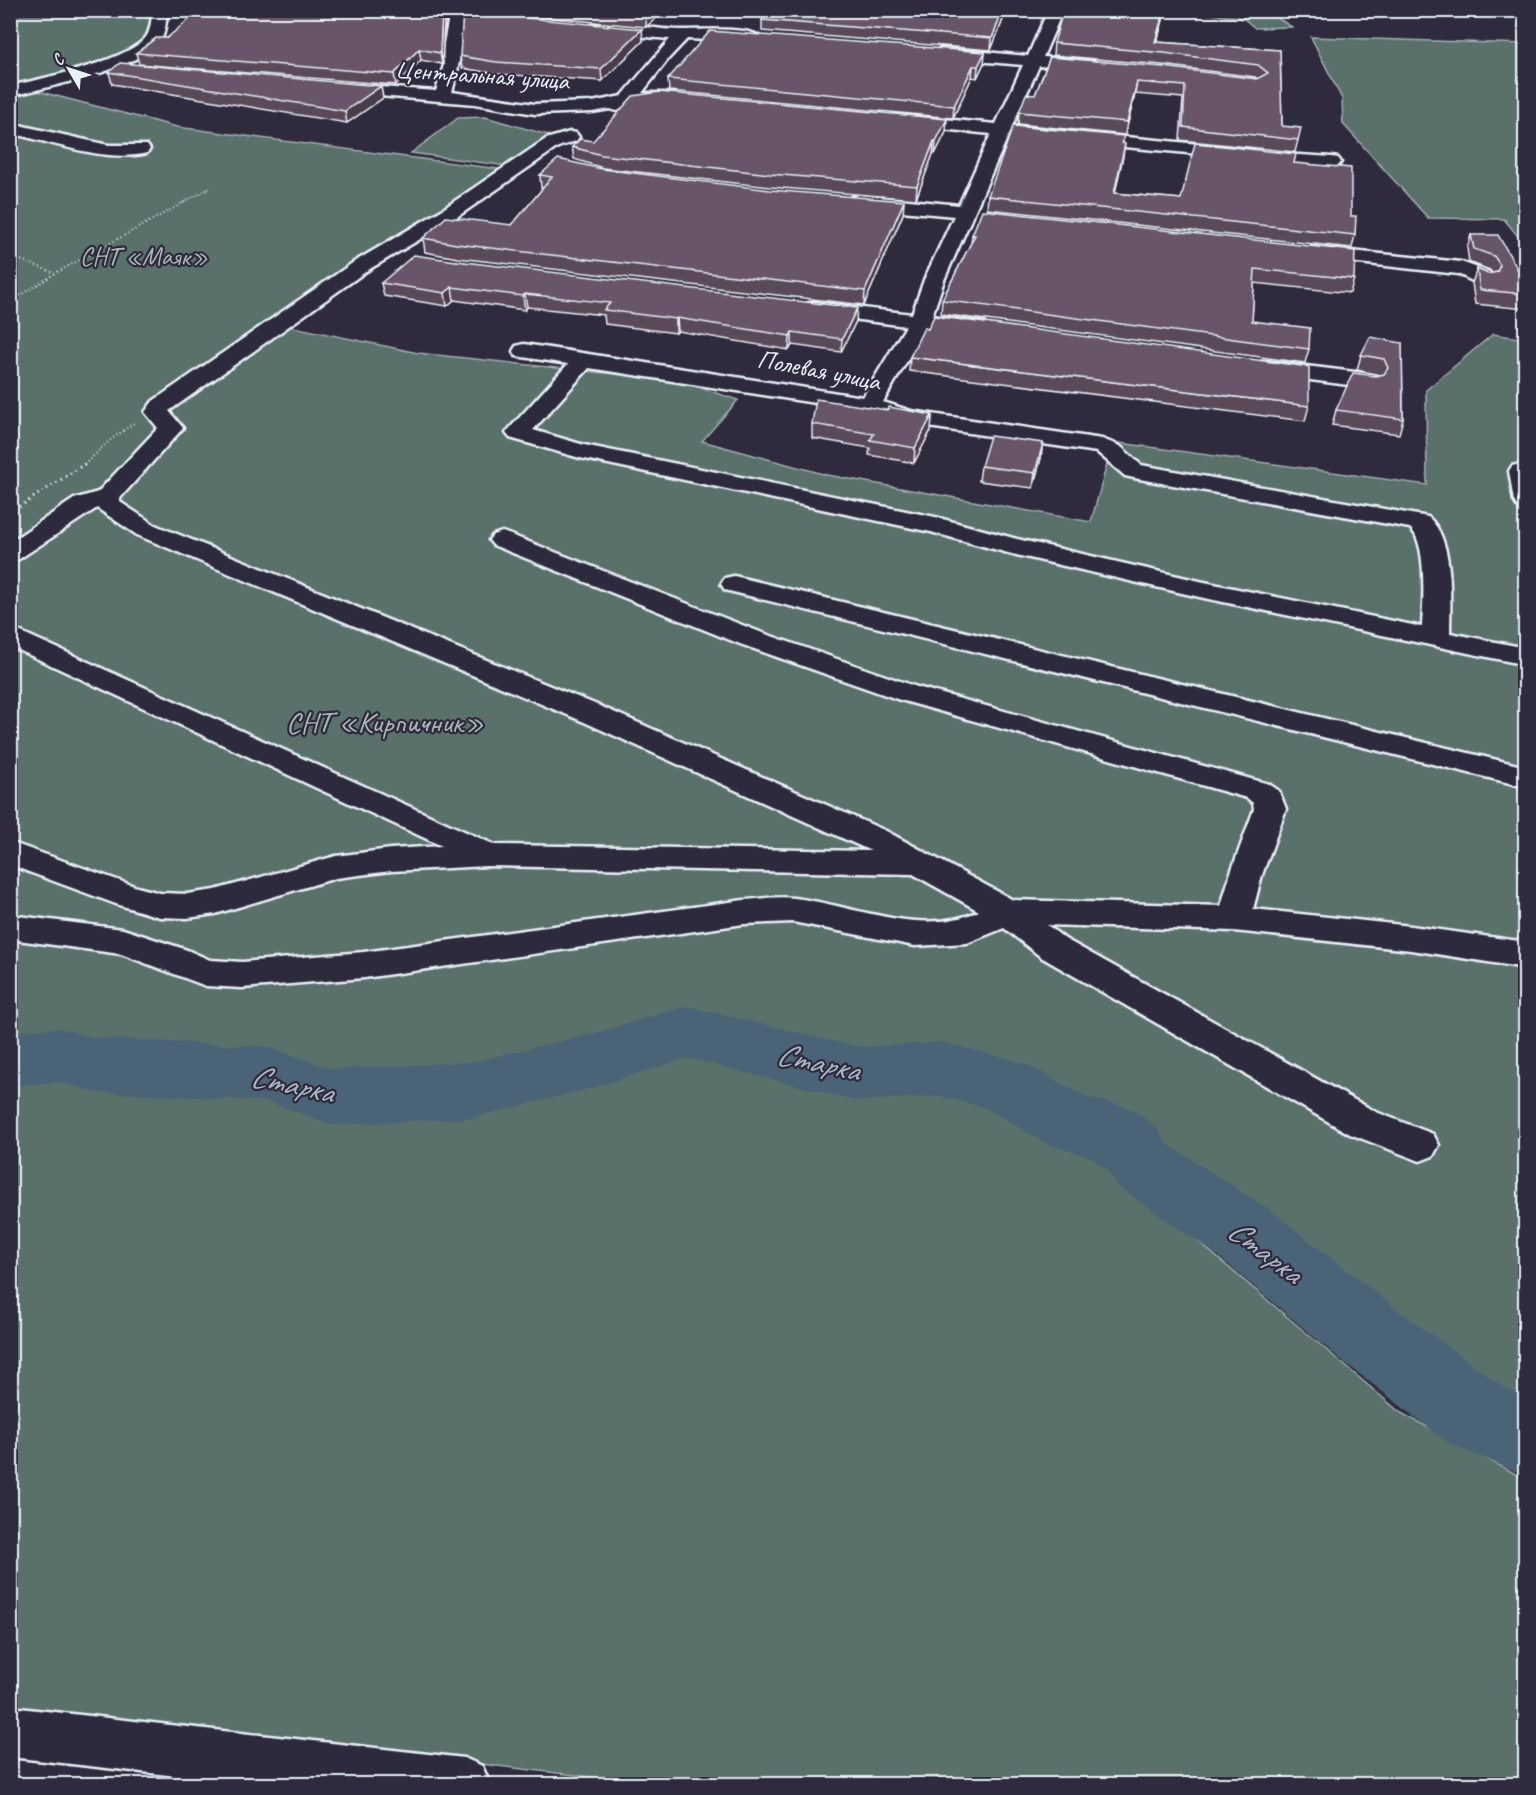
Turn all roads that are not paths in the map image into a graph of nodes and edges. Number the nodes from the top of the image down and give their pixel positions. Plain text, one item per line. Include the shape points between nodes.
1 (160, 10) edge
2 (1056, 10) edge
3 (385, 12) edge
4 (451, 15) junction
5 (715, 17) dead end
6 (518, 21) edge
7 (586, 27) edge
8 (712, 34) junction
9 (683, 35) junction
10 (772, 38) edge
11 (929, 51) edge
12 (1032, 60) junction
13 (1108, 68) edge
14 (315, 87) edge
15 (10, 91) edge
16 (442, 97) junction
17 (628, 100) junction
18 (695, 100) edge
19 (535, 109) junction
20 (884, 118) edge
21 (10, 128) edge
22 (1001, 129) junction
23 (573, 140) junction
24 (141, 148) dead end
25 (1332, 162) dead end
26 (839, 199) edge
27 (964, 212) junction
28 (987, 216) edge
29 (1296, 251) edge
30 (386, 254) junction
31 (413, 259) edge
32 (1483, 280) edge
33 (790, 305) edge
34 (920, 320) junction
35 (999, 331) edge
36 (524, 351) dead end
37 (584, 360) junction
38 (1247, 365) edge
39 (1371, 381) edge
40 (870, 405) junction
41 (1521, 471) dead end
42 (107, 497) junction
43 (1526, 501) edge
44 (502, 540) dead end
45 (10, 554) edge
46 (734, 584) dead end
47 (10, 635) edge
48 (1437, 637) junction
49 (1526, 657) edge
50 (1526, 777) edge
51 (10, 853) edge
52 (491, 856) junction
53 (919, 863) junction
54 (1007, 912) junction
55 (1234, 919) junction
56 (10, 927) edge
57 (1526, 955) edge
58 (1420, 1144) dead end
59 (10, 1732) edge
60 (464, 1785) edge

1 - 15 street via 155,36 147,44 92,70
2 - 12 street
3 - 4 street
4 - 6 street
4 - 16 street via 455,22 452,65
5 - 8 street via 710,23
7 - 9 street
8 - 9 street
8 - 10 street
9 - 17 street
11 - 12 street
12 - 13 street
12 - 22 street
14 - 16 street, Центральная улица
16 - 19 street, Центральная улица
17 - 18 street, Центральная улица
17 - 19 street, Центральная улица
17 - 23 street
19 - 23 street via 572,121 578,128
20 - 22 street
21 - 24 street via 108,150
22 - 25 street
22 - 27 street
23 - 30 street via 552,143
26 - 27 street
27 - 28 street
27 - 34 street
29 - 32 street via 1461,268 1476,272
30 - 31 street
30 - 42 street via 170,399 156,412 171,428
33 - 34 street, Полевая улица
34 - 35 street, Полевая улица
34 - 40 street
36 - 37 street, Полевая улица
37 - 40 street, Полевая улица
37 - 48 street via 518,433 580,452 935,525 1203,590
38 - 39 street
40 - 48 street, Полевая улица via 908,417 1102,446 1113,449 1134,471 1421,524 1429,536 1437,573
41 - 43 street
42 - 45 street via 83,504
42 - 53 street via 108,505 146,530 592,714 875,839
44 - 55 street via 750,638 907,693 1257,791 1268,798 1270,809
46 - 50 street
47 - 52 street
48 - 49 street
51 - 52 street via 139,899 188,906 215,902 336,867 391,860
52 - 53 street
53 - 54 street
54 - 55 street
54 - 56 street via 967,932 915,934 793,910 744,912 364,964 242,975 206,973 123,942
54 - 58 street via 1053,948 1363,1123
55 - 57 street
59 - 60 street

